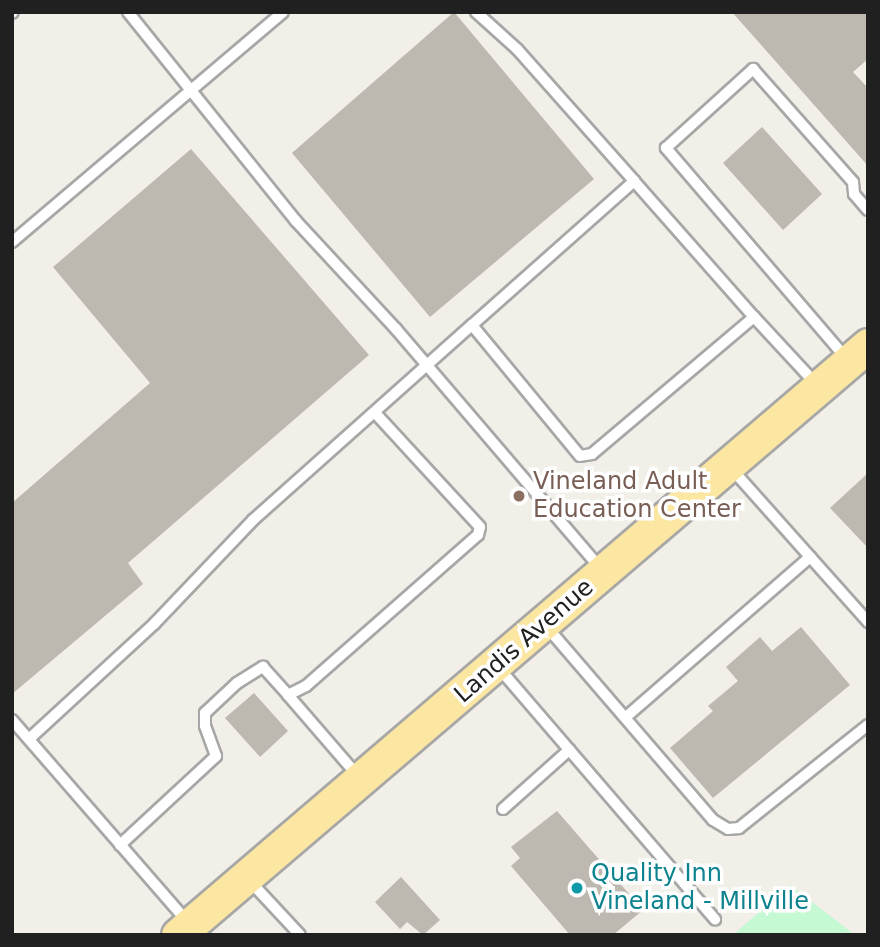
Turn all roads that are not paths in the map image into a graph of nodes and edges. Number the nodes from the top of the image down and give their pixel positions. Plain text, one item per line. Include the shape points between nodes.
1 (128, 12) edge
2 (283, 12) edge
3 (475, 12) edge
4 (190, 89) junction
5 (634, 181) junction
6 (868, 210) edge
7 (12, 242) edge
8 (754, 317) junction
9 (472, 325) junction
10 (858, 353) edge
11 (425, 365) junction
12 (819, 387) junction
13 (376, 414) junction
14 (729, 465) junction
15 (810, 557) junction
16 (604, 572) junction
17 (868, 622) edge
18 (545, 624) junction
19 (496, 665) junction
20 (288, 695) junction
21 (626, 717) junction
22 (12, 720) edge
23 (868, 725) edge
24 (29, 740) junction
25 (569, 750) junction
26 (361, 779) junction
27 (503, 809) dead end
28 (121, 845) junction
29 (247, 877) junction
30 (715, 919) dead end
31 (184, 930) edge
32 (300, 935) edge

1 - 4 lane
2 - 4 lane
3 - 5 lane via 517,49
4 - 7 lane
4 - 11 lane via 296,221
5 - 8 lane
5 - 9 lane
6 - 10 lane via 854,194 853,182 753,69 666,148
8 - 9 lane via 592,454 580,456
8 - 12 lane
9 - 11 lane
10 - 12 main road, Landis Avenue
11 - 13 lane
11 - 16 lane
12 - 14 main road, Landis Avenue
13 - 20 lane via 480,527 478,535 306,685
13 - 24 lane via 225,547 154,624
14 - 15 lane
14 - 16 main road, Landis Avenue
15 - 17 lane
15 - 21 lane
16 - 18 main road, Landis Avenue
18 - 19 main road, Landis Avenue
18 - 21 lane
19 - 25 lane
19 - 26 main road, Landis Avenue
20 - 26 lane
20 - 28 lane via 263,667 237,682 205,713 216,756
21 - 23 lane via 713,820 728,829 739,828
22 - 24 lane
24 - 28 lane
25 - 27 lane
25 - 30 lane
26 - 29 main road, Landis Avenue
28 - 31 lane
29 - 31 main road, Landis Avenue
29 - 32 lane

